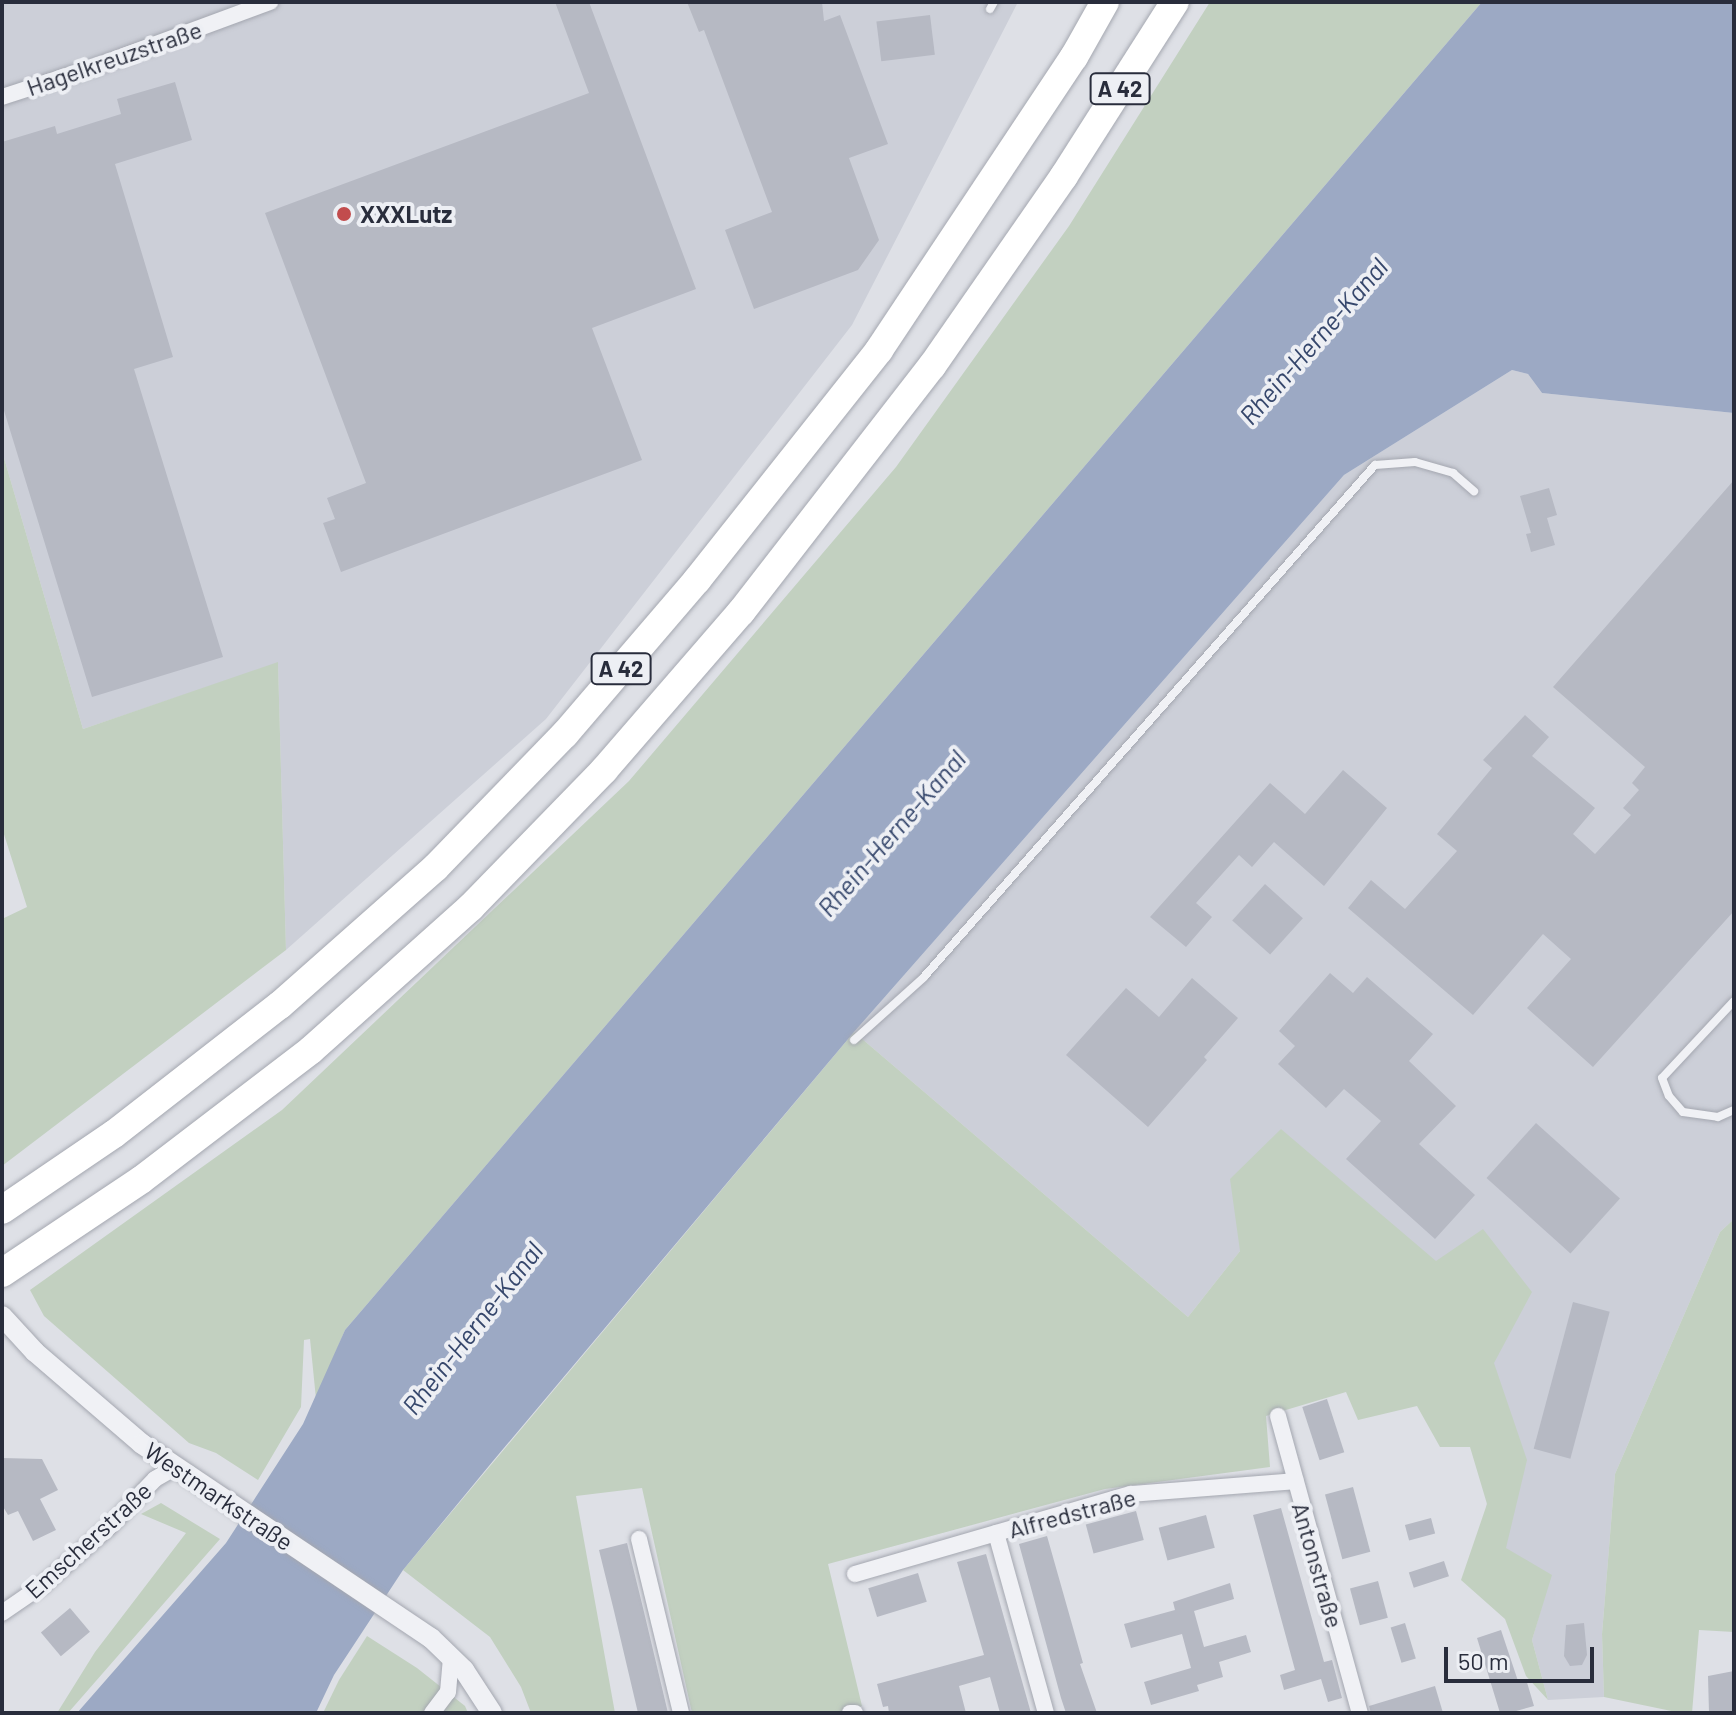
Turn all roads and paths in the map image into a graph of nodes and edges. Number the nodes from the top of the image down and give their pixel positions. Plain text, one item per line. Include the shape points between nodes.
1 (270, 2) edge
2 (1105, 2) edge
3 (1175, 2) edge
4 (245, 7) edge
5 (2, 97) edge
6 (1474, 491) dead end
7 (1734, 1001) edge
8 (854, 1040) dead end
9 (1734, 1110) edge
10 (2, 1210) edge
11 (2, 1273) edge
12 (4, 1323) edge
13 (1278, 1416) dead end
14 (176, 1467) junction
15 (1295, 1481) junction
16 (996, 1533) junction
17 (639, 1539) dead end
18 (855, 1574) dead end
19 (2, 1613) edge
20 (451, 1657) junction
21 (432, 1713) edge
22 (492, 1713) edge
23 (681, 1713) edge
24 (1046, 1713) edge
25 (1360, 1713) edge

1 - 4 street, Hagelkreuzstraße
2 - 10 highway, A 42 via 879,350 706,569 565,734 436,867 280,1005 114,1134
3 - 11 highway, A 42 via 1064,176 932,366 741,612 604,770 471,907 311,1050 141,1180
4 - 5 street, Hagelkreuzstraße
6 - 8 lane via 1453,473 1415,462 1375,465 923,978
7 - 9 lane via 1662,1078 1683,1112 1718,1117
12 - 14 street, Westmarkstraße via 78,1391
13 - 15 street, Antonstraße
14 - 19 street, Emscherstraße via 155,1479 44,1584
14 - 20 street, Westmarkstraße via 390,1609
15 - 16 street, Alfredstraße via 1131,1494
15 - 25 street, Antonstraße
16 - 18 street, Alfredstraße
16 - 24 street
17 - 23 street
20 - 21 street via 448,1692
20 - 22 street, Westmarkstraße

